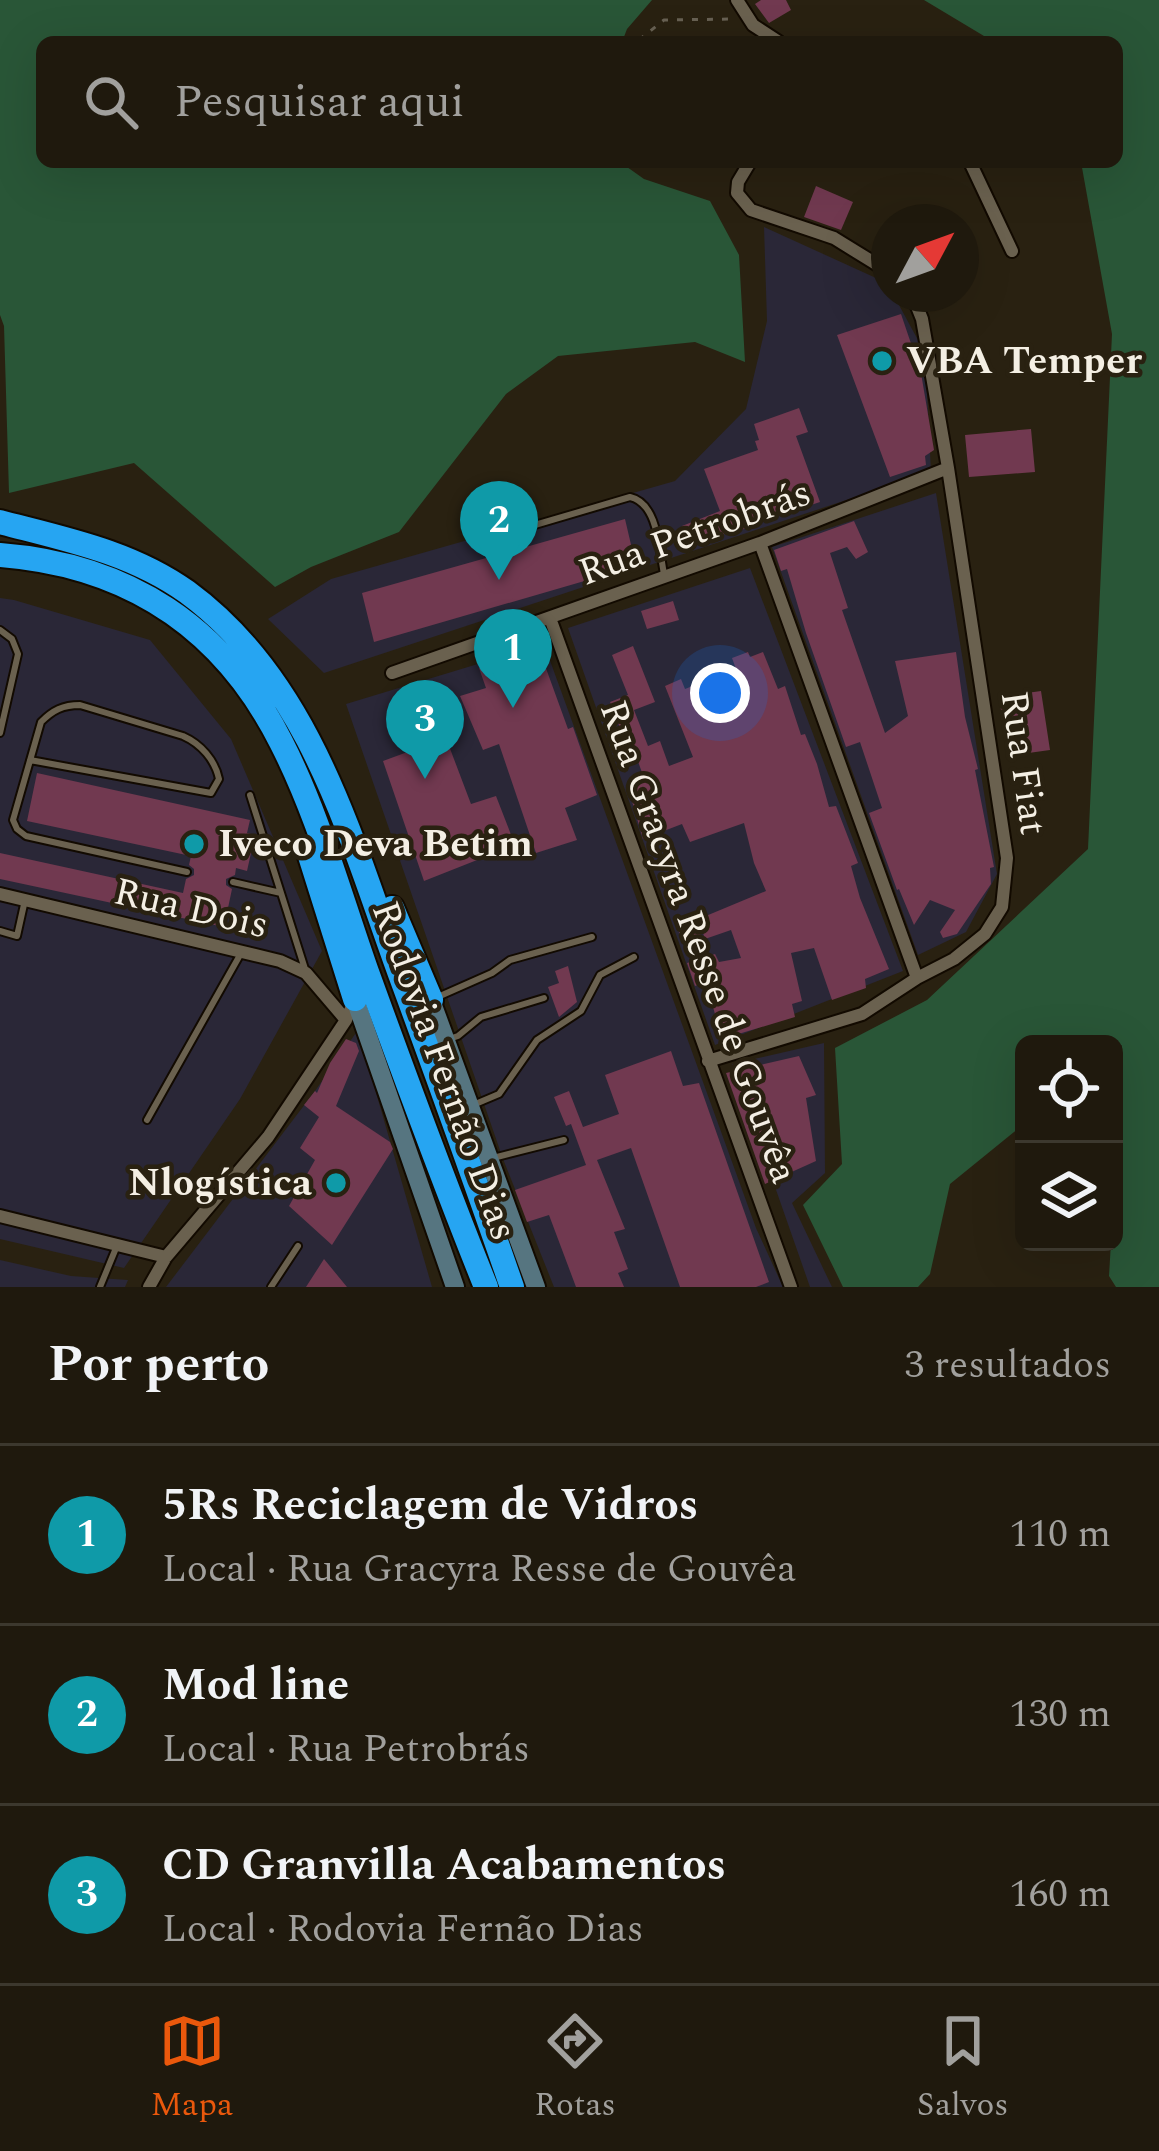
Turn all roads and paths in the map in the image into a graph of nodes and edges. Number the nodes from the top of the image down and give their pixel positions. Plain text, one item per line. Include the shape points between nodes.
1 (736, 0) edge
2 (747, 19) junction
3 (644, 36) edge
4 (769, 36) edge
5 (746, 168) edge
6 (973, 168) edge
7 (1012, 251) dead end
8 (871, 261) edge
9 (919, 312) edge
10 (948, 468) junction
11 (0, 522) edge
12 (528, 527) dead end
13 (760, 544) junction
14 (0, 555) edge
15 (665, 577) junction
16 (550, 618) junction
17 (0, 630) edge
18 (392, 673) dead end
19 (0, 734) edge
20 (30, 760) junction
21 (303, 789) junction
22 (250, 795) dead end
23 (343, 817) junction
24 (188, 872) dead end
25 (233, 882) dead end
26 (281, 893) junction
27 (0, 894) edge
28 (25, 900) junction
29 (0, 932) edge
30 (592, 937) dead end
31 (242, 952) junction
32 (634, 957) dead end
33 (307, 973) junction
34 (916, 978) junction
35 (544, 998) dead end
36 (431, 1000) junction
37 (350, 1009) junction
38 (446, 1040) junction
39 (708, 1060) junction
40 (470, 1106) junction
41 (147, 1120) dead end
42 (564, 1140) dead end
43 (489, 1159) junction
44 (0, 1216) edge
45 (117, 1245) junction
46 (298, 1246) dead end
47 (166, 1258) junction
48 (100, 1287) edge
49 (149, 1287) edge
50 (272, 1287) edge
51 (454, 1287) edge
52 (486, 1287) edge
53 (512, 1287) edge
54 (536, 1287) edge
55 (791, 1287) edge

1 - 2 street
2 - 3 path via 664,20
2 - 4 street
5 - 8 street via 737,193 751,210 834,238
6 - 7 street
9 - 10 street, Rua Fiat
10 - 13 street, Rua Petrobrás
10 - 34 street, Rua Fiat via 1007,858 1003,907 985,934
11 - 23 highway, Rodovia Fernão Dias via 133,561 213,615 268,673 308,735
12 - 15 lane via 640,499
13 - 15 street, Rua Petrobrás
13 - 34 street
14 - 21 highway, Rodovia Fernão Dias via 120,581 170,610 247,686
15 - 16 street, Rua Petrobrás
16 - 18 street, Rua Petrobrás
16 - 39 street, Rua Gracyra Resse de Gouvêa
17 - 19 lane via 18,654
20 - 20 lane via 198,792 211,793 219,779 190,739 80,705 40,722
20 - 24 lane via 16,830
21 - 37 highway via 299,822
21 - 52 highway, Rodovia Fernão Dias
22 - 26 lane
23 - 36 highway
23 - 53 highway, Rodovia Fernão Dias
25 - 26 lane
26 - 33 lane
27 - 28 street, Rua Dois
28 - 29 lane via 17,936
28 - 31 street, Rua Dois
30 - 36 lane via 510,960
31 - 33 street, Rua Dois
31 - 41 lane
32 - 40 lane via 597,979 586,1005 537,1040 499,1094
33 - 37 street, Rua Dois
34 - 39 street, Rua Fiat via 862,1014
35 - 38 lane via 481,1017
36 - 38 street
37 - 47 street via 268,1137
37 - 51 street via 385,1080
38 - 40 street
39 - 55 street, Rua Gracyra Resse de Gouvêa
40 - 43 street
42 - 43 lane
43 - 54 street
44 - 45 street
45 - 47 street
45 - 48 lane
46 - 50 lane
47 - 49 street

